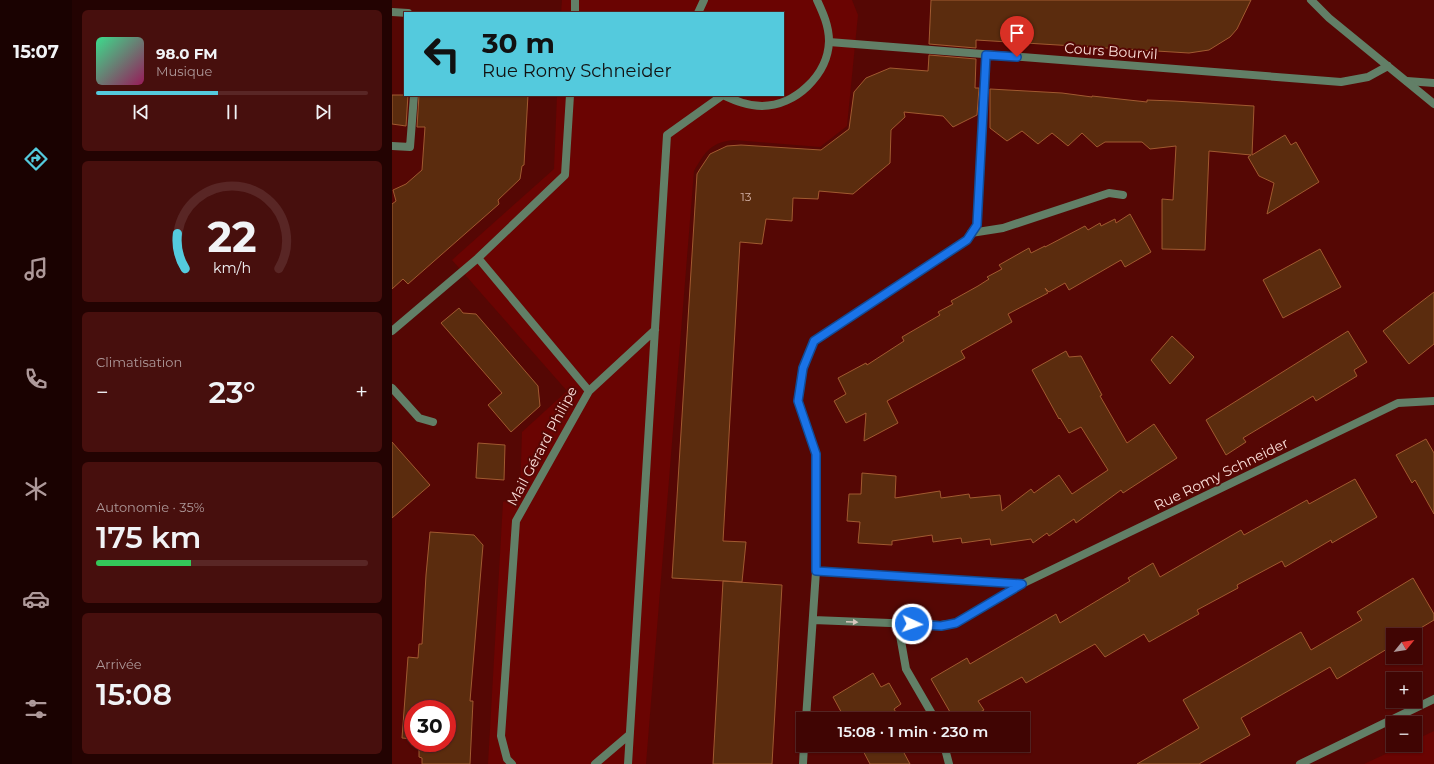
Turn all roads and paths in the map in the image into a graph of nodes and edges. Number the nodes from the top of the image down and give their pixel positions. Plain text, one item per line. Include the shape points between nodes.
1 (575, 0) edge
2 (704, 0) edge
3 (817, 0) edge
4 (1311, 0) edge
5 (392, 12) edge
6 (575, 12) edge
7 (698, 12) edge
8 (404, 13) edge
9 (829, 42) junction
10 (986, 55) junction
11 (1388, 66) junction
12 (1406, 81) junction
13 (1434, 83) edge
14 (414, 96) edge
15 (570, 96) edge
16 (722, 96) edge
17 (725, 96) edge
18 (1434, 104) edge
19 (392, 146) edge
20 (1123, 195) dead end
21 (971, 233) junction
22 (478, 258) junction
23 (655, 330) junction
24 (392, 331) edge
25 (392, 388) edge
26 (589, 391) junction
27 (1434, 401) edge
28 (434, 422) dead end
29 (816, 571) junction
30 (1022, 584) junction
31 (813, 620) junction
32 (898, 624) junction
33 (1434, 700) edge
34 (806, 712) edge
35 (930, 712) edge
36 (629, 735) junction
37 (804, 752) edge
38 (946, 752) edge
39 (512, 764) edge
40 (595, 764) edge
41 (628, 764) edge
42 (803, 764) edge
43 (949, 764) edge
44 (1300, 764) edge

1 - 6 street
2 - 7 street
3 - 9 street via 826,18
4 - 11 street
5 - 8 street
9 - 10 street, Cours Bourvil
9 - 17 street via 824,61 814,79 800,94 782,103 762,106 742,103
10 - 11 street, Cours Bourvil via 1341,82 1368,77
10 - 21 street via 977,225
11 - 12 street
12 - 13 street
12 - 18 street
14 - 19 street via 410,147
15 - 22 street via 566,175
16 - 23 street via 666,135
20 - 21 street via 1109,193 1003,228
21 - 29 street via 967,240 814,341 803,368 798,401 816,454
22 - 24 street
22 - 26 street, Mail Gérard Philipe
23 - 26 street
23 - 36 street
25 - 28 street via 419,418
26 - 39 street, Mail Gérard Philipe via 516,521 501,736 507,759
27 - 30 street, Rue Romy Schneider via 1398,403
29 - 30 street, Rue Romy Schneider
29 - 31 street
30 - 32 street, Rue Romy Schneider via 956,623 941,626
31 -> 32 street, Rue Romy Schneider
31 - 34 street
32 - 35 street via 906,669
33 - 44 street
36 - 40 street
36 - 41 street
37 - 42 street
38 - 43 street

